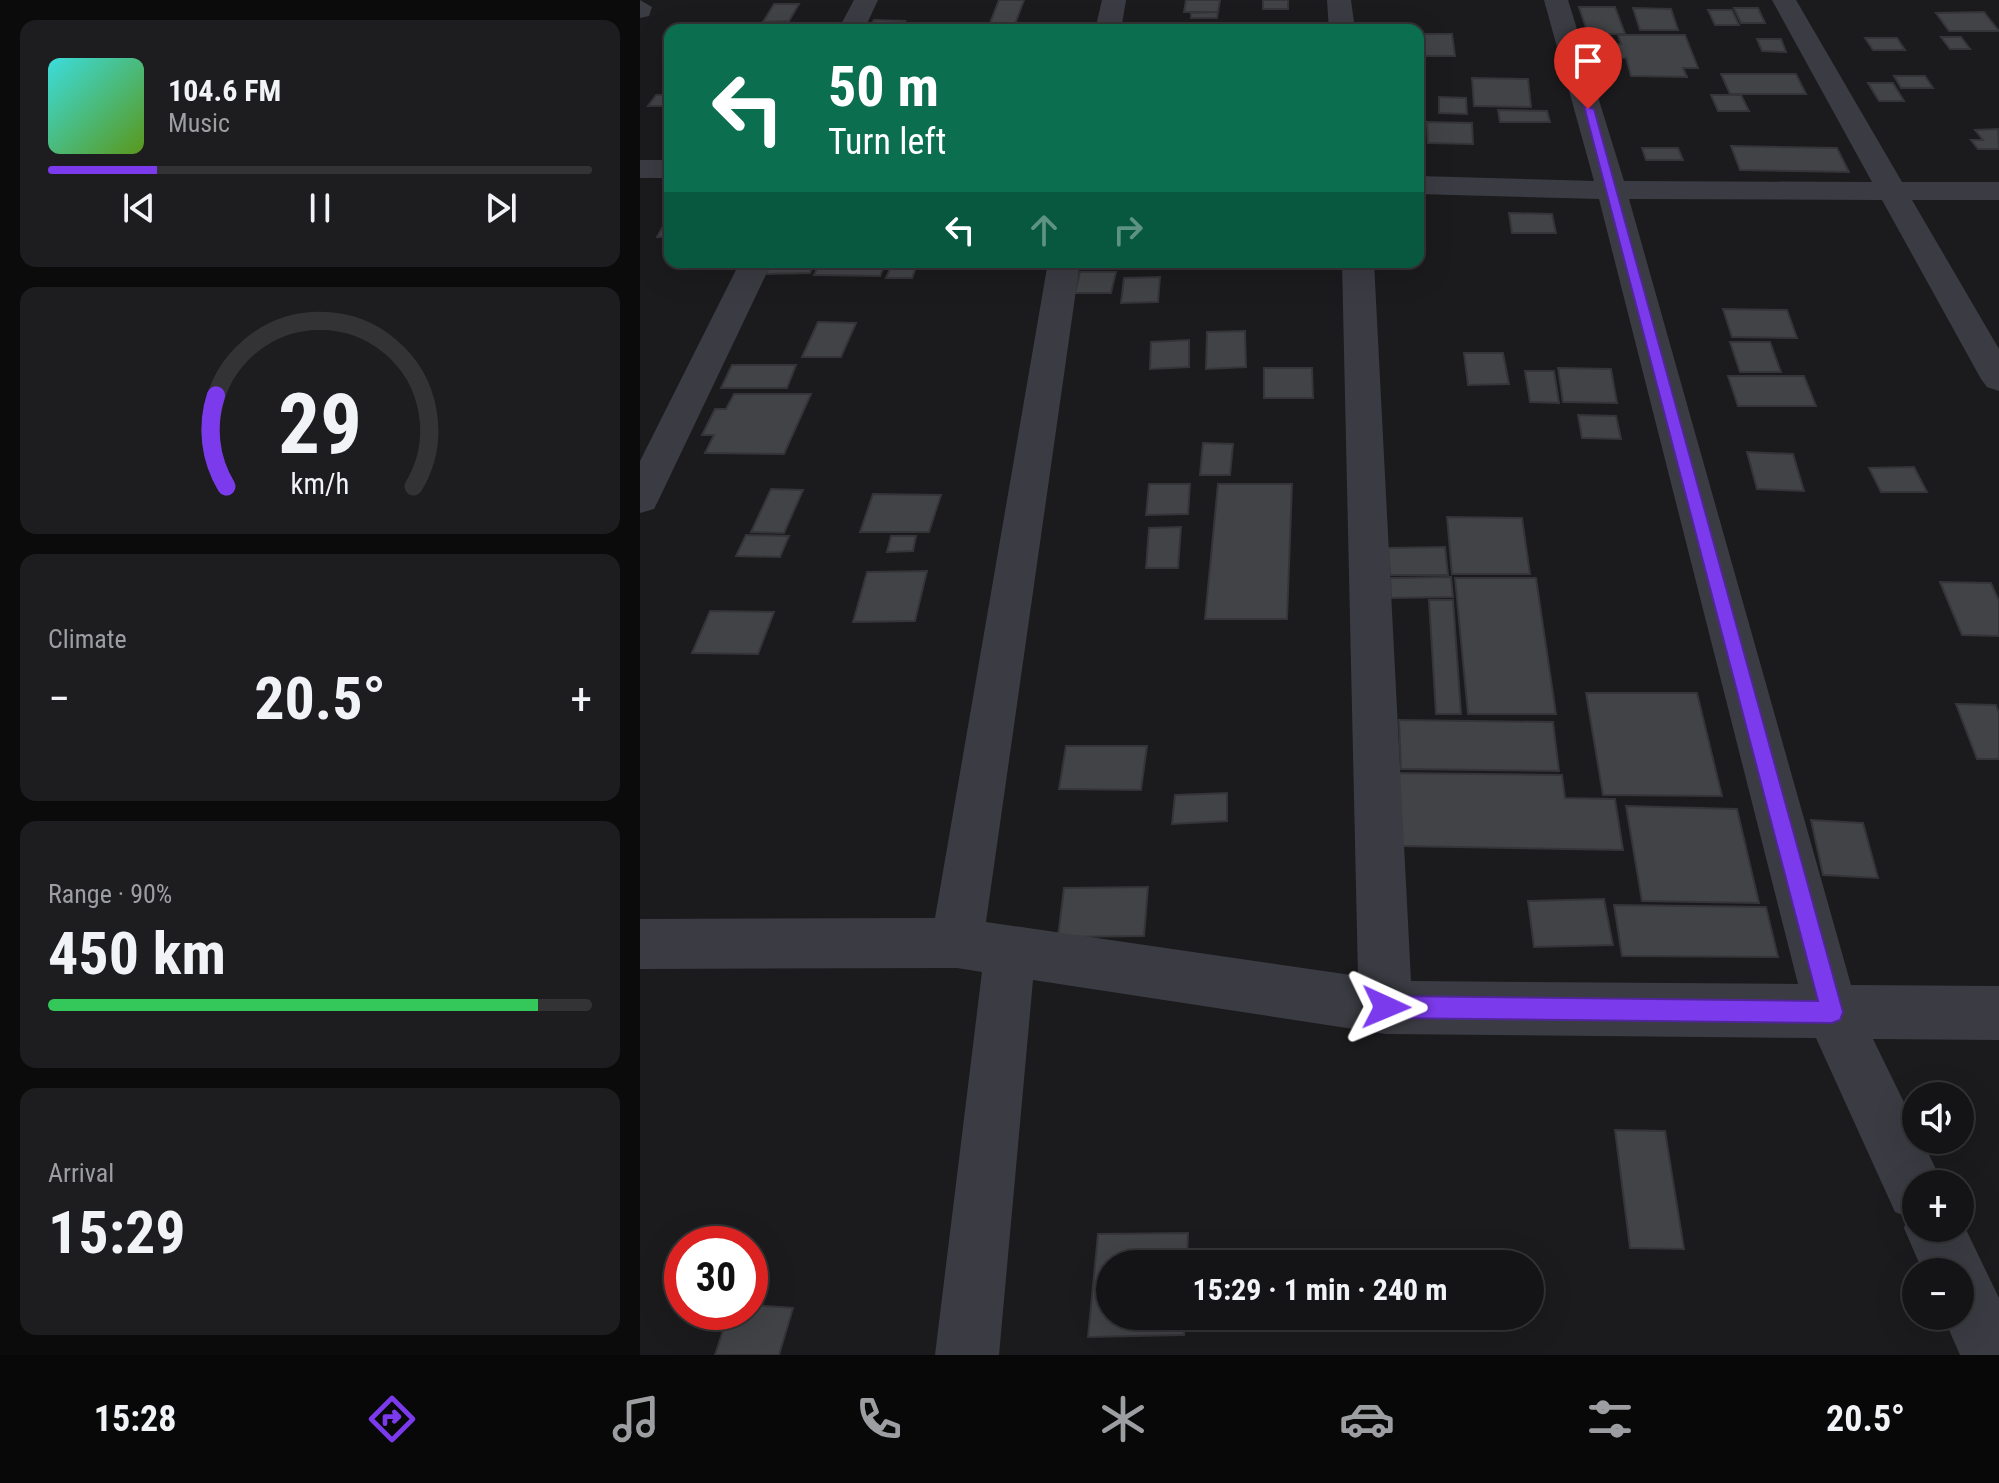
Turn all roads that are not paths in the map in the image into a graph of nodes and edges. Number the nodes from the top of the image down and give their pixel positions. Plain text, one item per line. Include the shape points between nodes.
1 (866, 0) edge
2 (1114, 0) edge
3 (1339, 0) edge
4 (1556, 0) edge
5 (1784, 0) edge
6 (854, 24) edge
7 (1109, 24) edge
8 (1341, 24) edge
9 (640, 169) edge
10 (664, 169) edge
11 (1424, 185) edge
12 (1612, 190) junction
13 (1891, 190) junction
14 (1999, 191) edge
15 (753, 268) edge
16 (1063, 268) edge
17 (1358, 268) edge
18 (1999, 379) edge
19 (640, 499) edge
20 (640, 944) edge
21 (984, 947) junction
22 (1386, 1007) junction
23 (1832, 1012) junction
24 (1999, 1013) edge
25 (1906, 1170) edge
26 (1974, 1314) edge
27 (967, 1355) edge
28 (1993, 1355) edge

1 - 6 street
2 - 7 street
3 - 8 street
4 - 12 street
5 - 13 street
9 - 10 street
11 - 12 street
12 - 13 street
12 - 23 street
13 - 14 street
13 - 18 street
15 - 19 street
16 - 21 street
17 - 22 street
20 - 21 street
21 - 22 street
21 - 27 street
22 - 23 street
23 - 24 street
23 - 25 street
26 - 28 street

